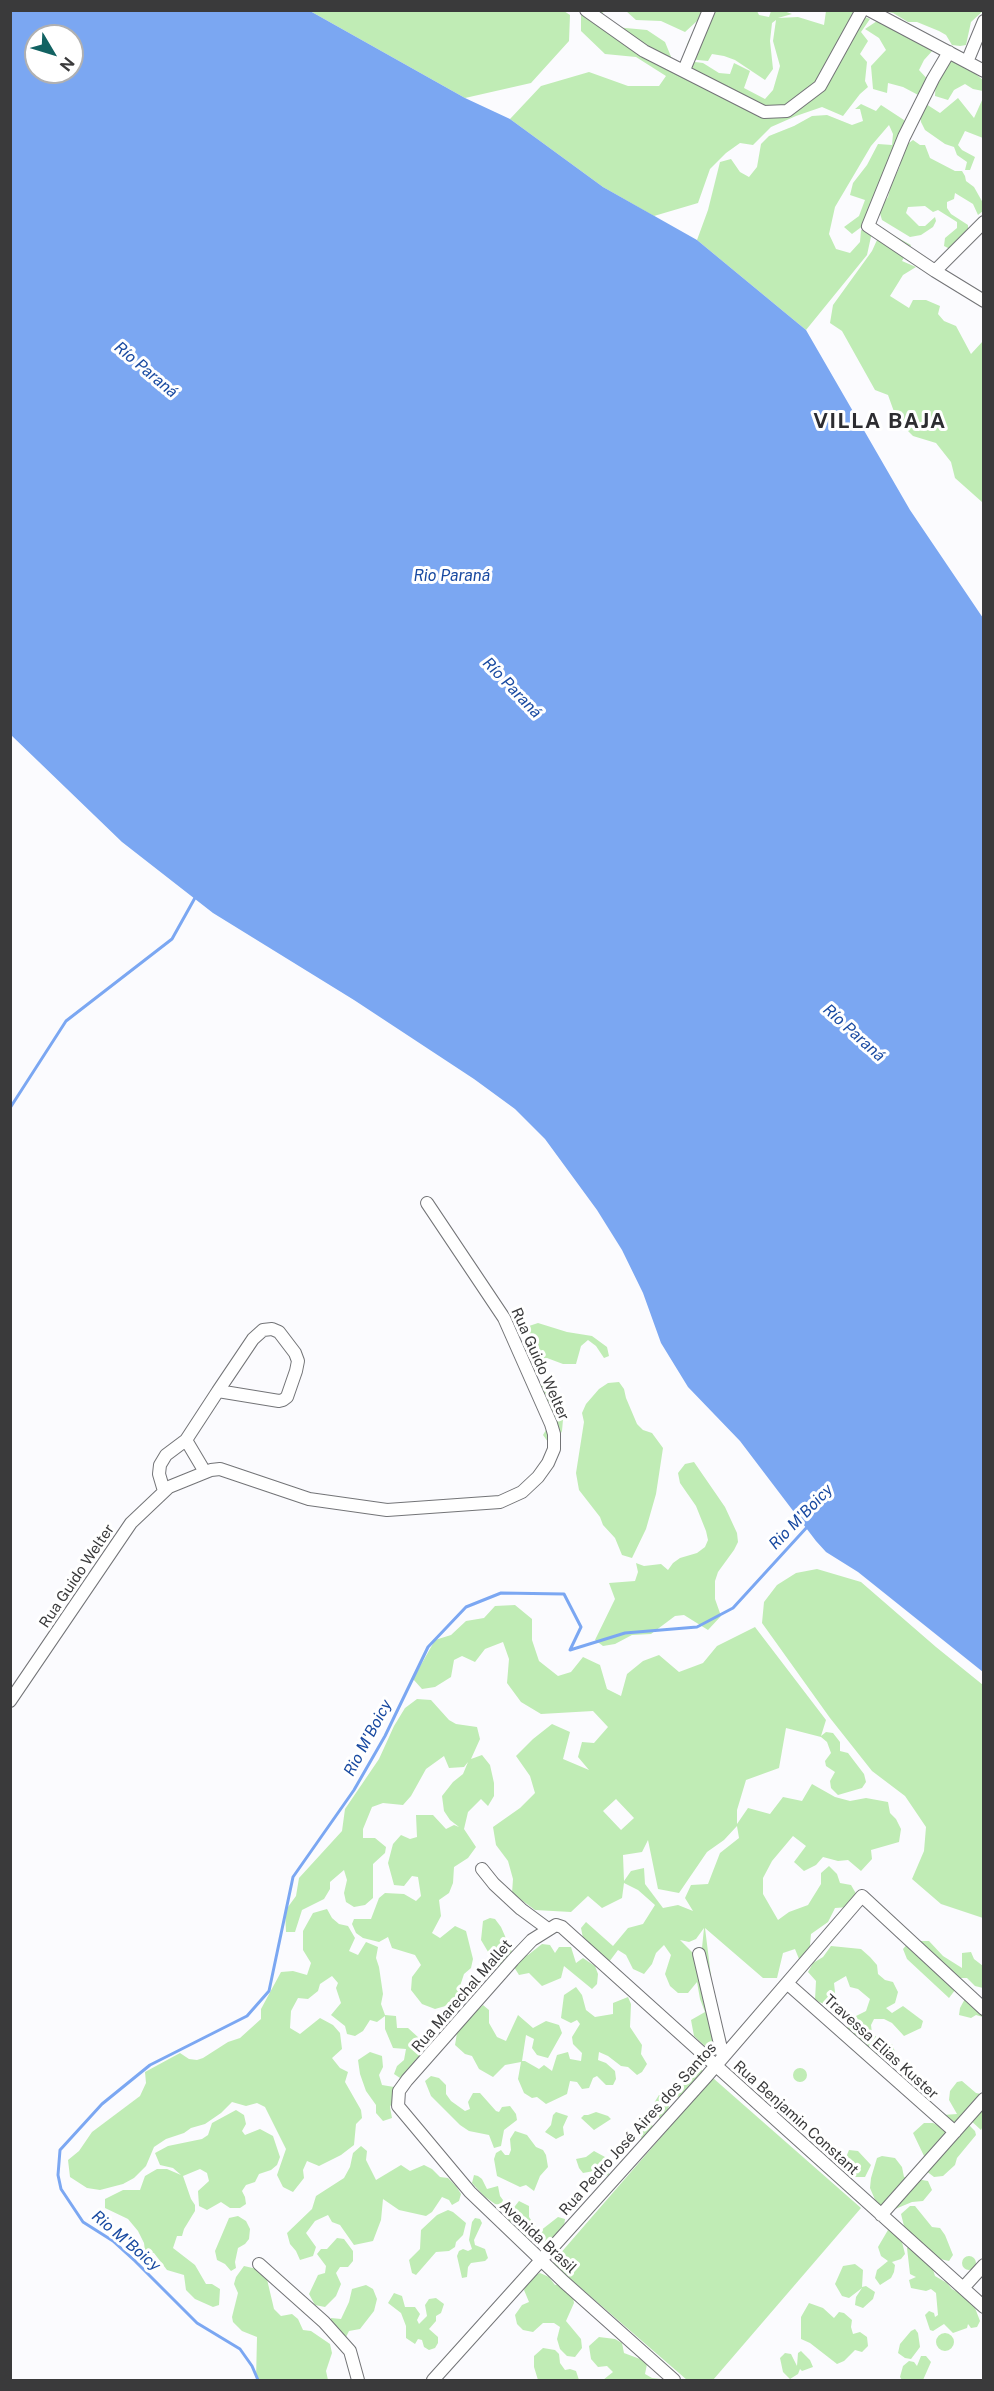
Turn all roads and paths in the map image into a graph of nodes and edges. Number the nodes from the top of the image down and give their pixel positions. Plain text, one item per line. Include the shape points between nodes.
1 (586, 10) edge
2 (709, 10) edge
3 (862, 10) edge
4 (869, 10) edge
5 (984, 21) edge
6 (949, 52) junction
7 (967, 62) junction
8 (684, 70) junction
9 (984, 71) edge
10 (984, 222) edge
11 (934, 272) junction
12 (984, 301) edge
13 (427, 1203) dead end
14 (218, 1391) junction
15 (186, 1440) junction
16 (205, 1472) junction
17 (164, 1491) junction
18 (10, 1701) edge
19 (482, 1869) dead end
20 (548, 1929) junction
21 (699, 1954) dead end
22 (788, 1984) junction
23 (984, 2009) edge
24 (719, 2062) junction
25 (984, 2099) edge
26 (397, 2101) joint
27 (955, 2132) junction
28 (881, 2215) junction
29 (540, 2260) junction
30 (259, 2264) dead end
31 (984, 2265) edge
32 (963, 2288) junction
33 (984, 2307) edge
34 (358, 2380) edge
35 (433, 2380) edge
36 (674, 2380) edge

1 - 8 street via 644,51
2 - 8 street
3 - 8 street via 820,86 787,111 764,112
4 - 6 street
5 - 7 street
6 - 7 street
6 - 11 street via 918,106 868,222
7 - 9 street
10 - 11 street
11 - 12 street
13 - 16 street, Rua Guido Welter via 504,1318 551,1424 554,1449 537,1477 522,1492 501,1502 387,1509 309,1499 220,1469
14 - 14 street via 263,1330 279,1332 295,1353 297,1371 283,1400
14 - 15 street
15 - 16 street
15 - 17 street via 166,1455 160,1465
16 - 17 street, Rua Guido Welter
17 - 18 street, Rua Guido Welter via 131,1523
19 - 20 street via 520,1909
20 - 24 street, Rua Benjamin Constant via 562,1927
20 - 26 street, Rua Marechal Mallet via 513,1960 407,2080
21 - 24 street
22 - 23 street, Rua Pedro José Aires dos Santos via 862,1896
22 - 24 street, Rua Pedro José Aires dos Santos
22 - 27 street, Travessa Elias Kuster
24 - 28 street, Rua Benjamin Constant
24 - 29 street, Rua Pedro José Aires dos Santos
25 - 27 street
26 - 29 street, Avenida Brasil via 470,2192
27 - 28 street
28 - 32 street, Rua Benjamin Constant
29 - 35 street, Rua Pedro José Aires dos Santos
29 - 36 street, Avenida Brasil
30 - 34 street via 350,2351
31 - 32 street
32 - 33 street, Rua Benjamin Constant

